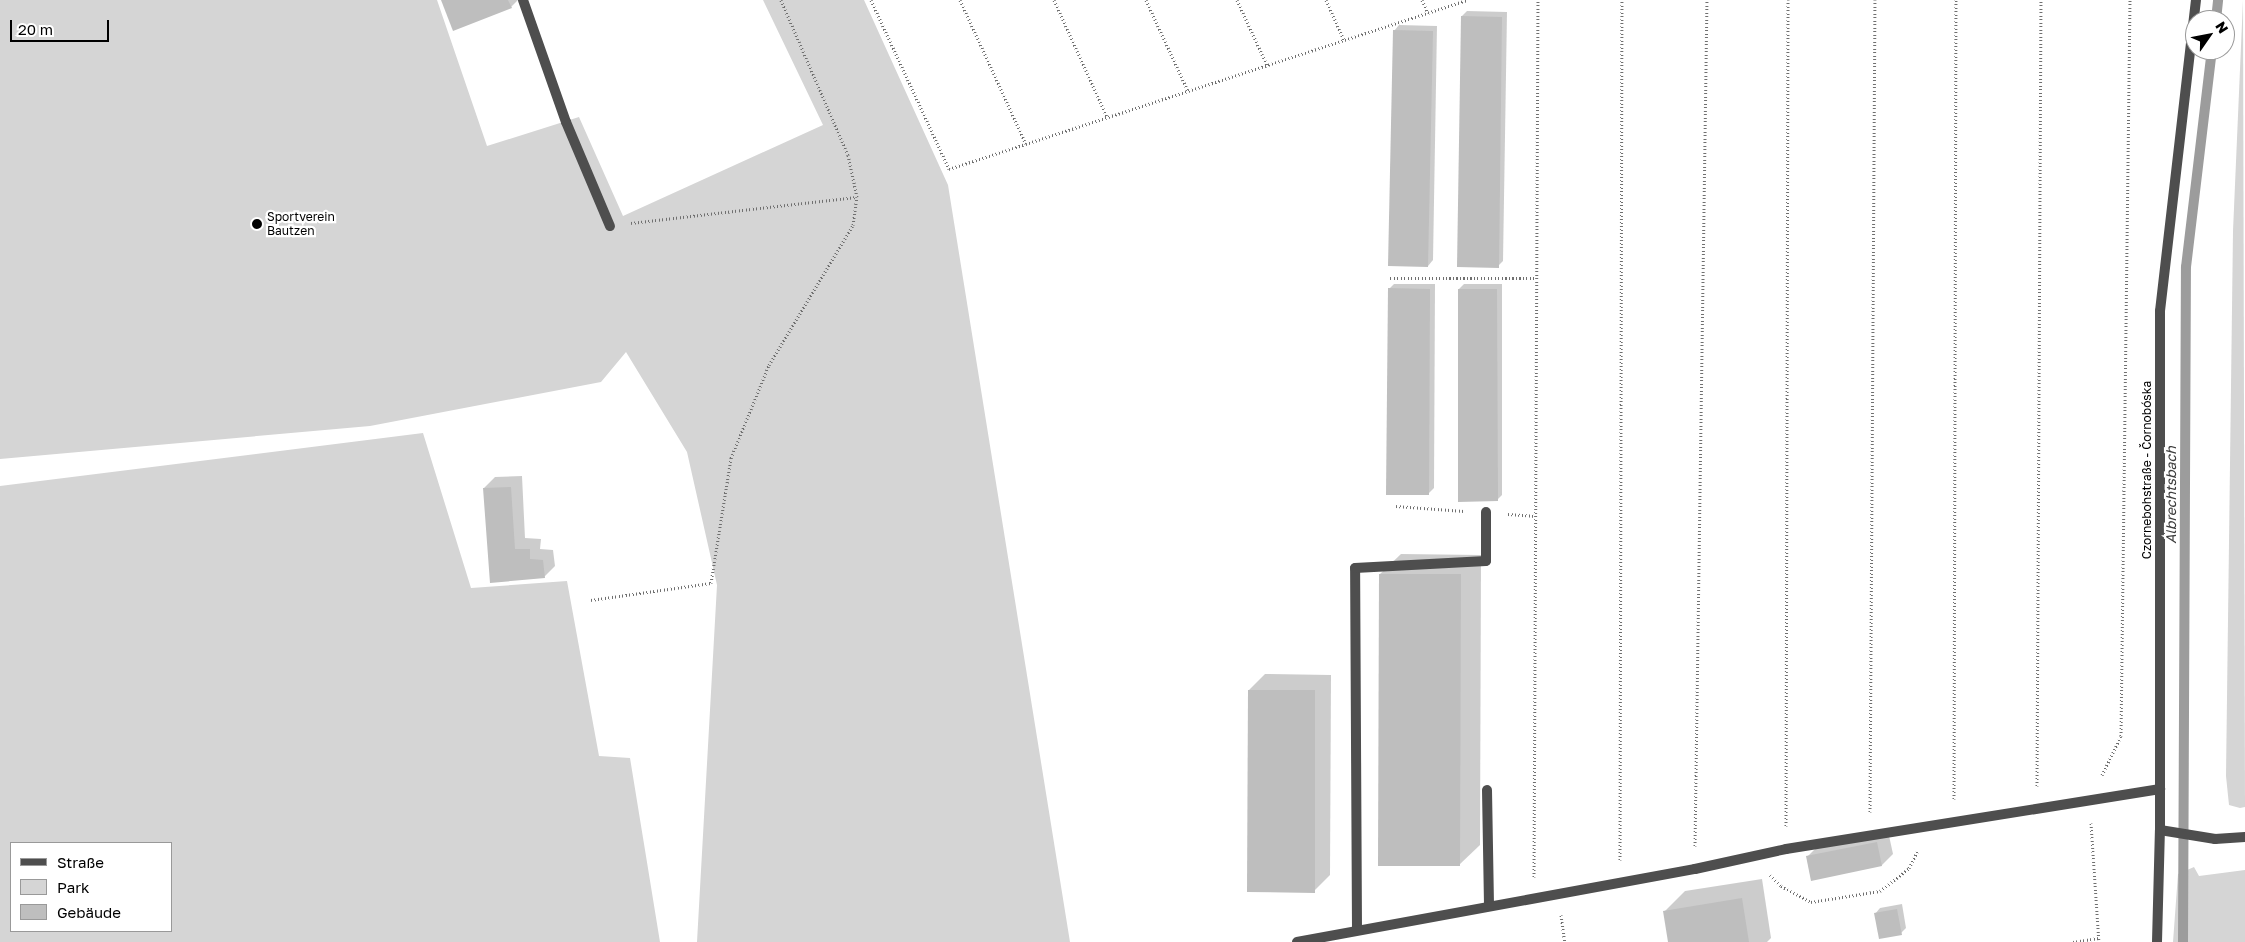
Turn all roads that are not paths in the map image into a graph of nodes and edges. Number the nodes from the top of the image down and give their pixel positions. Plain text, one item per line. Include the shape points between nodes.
1 (523, 0) edge
2 (2196, 0) edge
3 (610, 226) road end
4 (1486, 512) dead end
5 (2160, 789) junction
6 (1487, 790) dead end
7 (2160, 830) junction
8 (2245, 837) edge
9 (1488, 906) junction
10 (1357, 930) junction
11 (1297, 942) edge
12 (2157, 942) edge

1 - 3 street via 566,122
2 - 5 street, Czornebohstraße - Čornobóska via 2160,311
4 - 10 street via 1486,561 1355,568
5 - 7 street, Czornebohstraße - Čornobóska
5 - 9 street via 1786,849 1695,869
6 - 9 street
7 - 8 street via 2215,839
7 - 12 street, Czornebohstraße - Čornobóska
9 - 10 street
10 - 11 street

